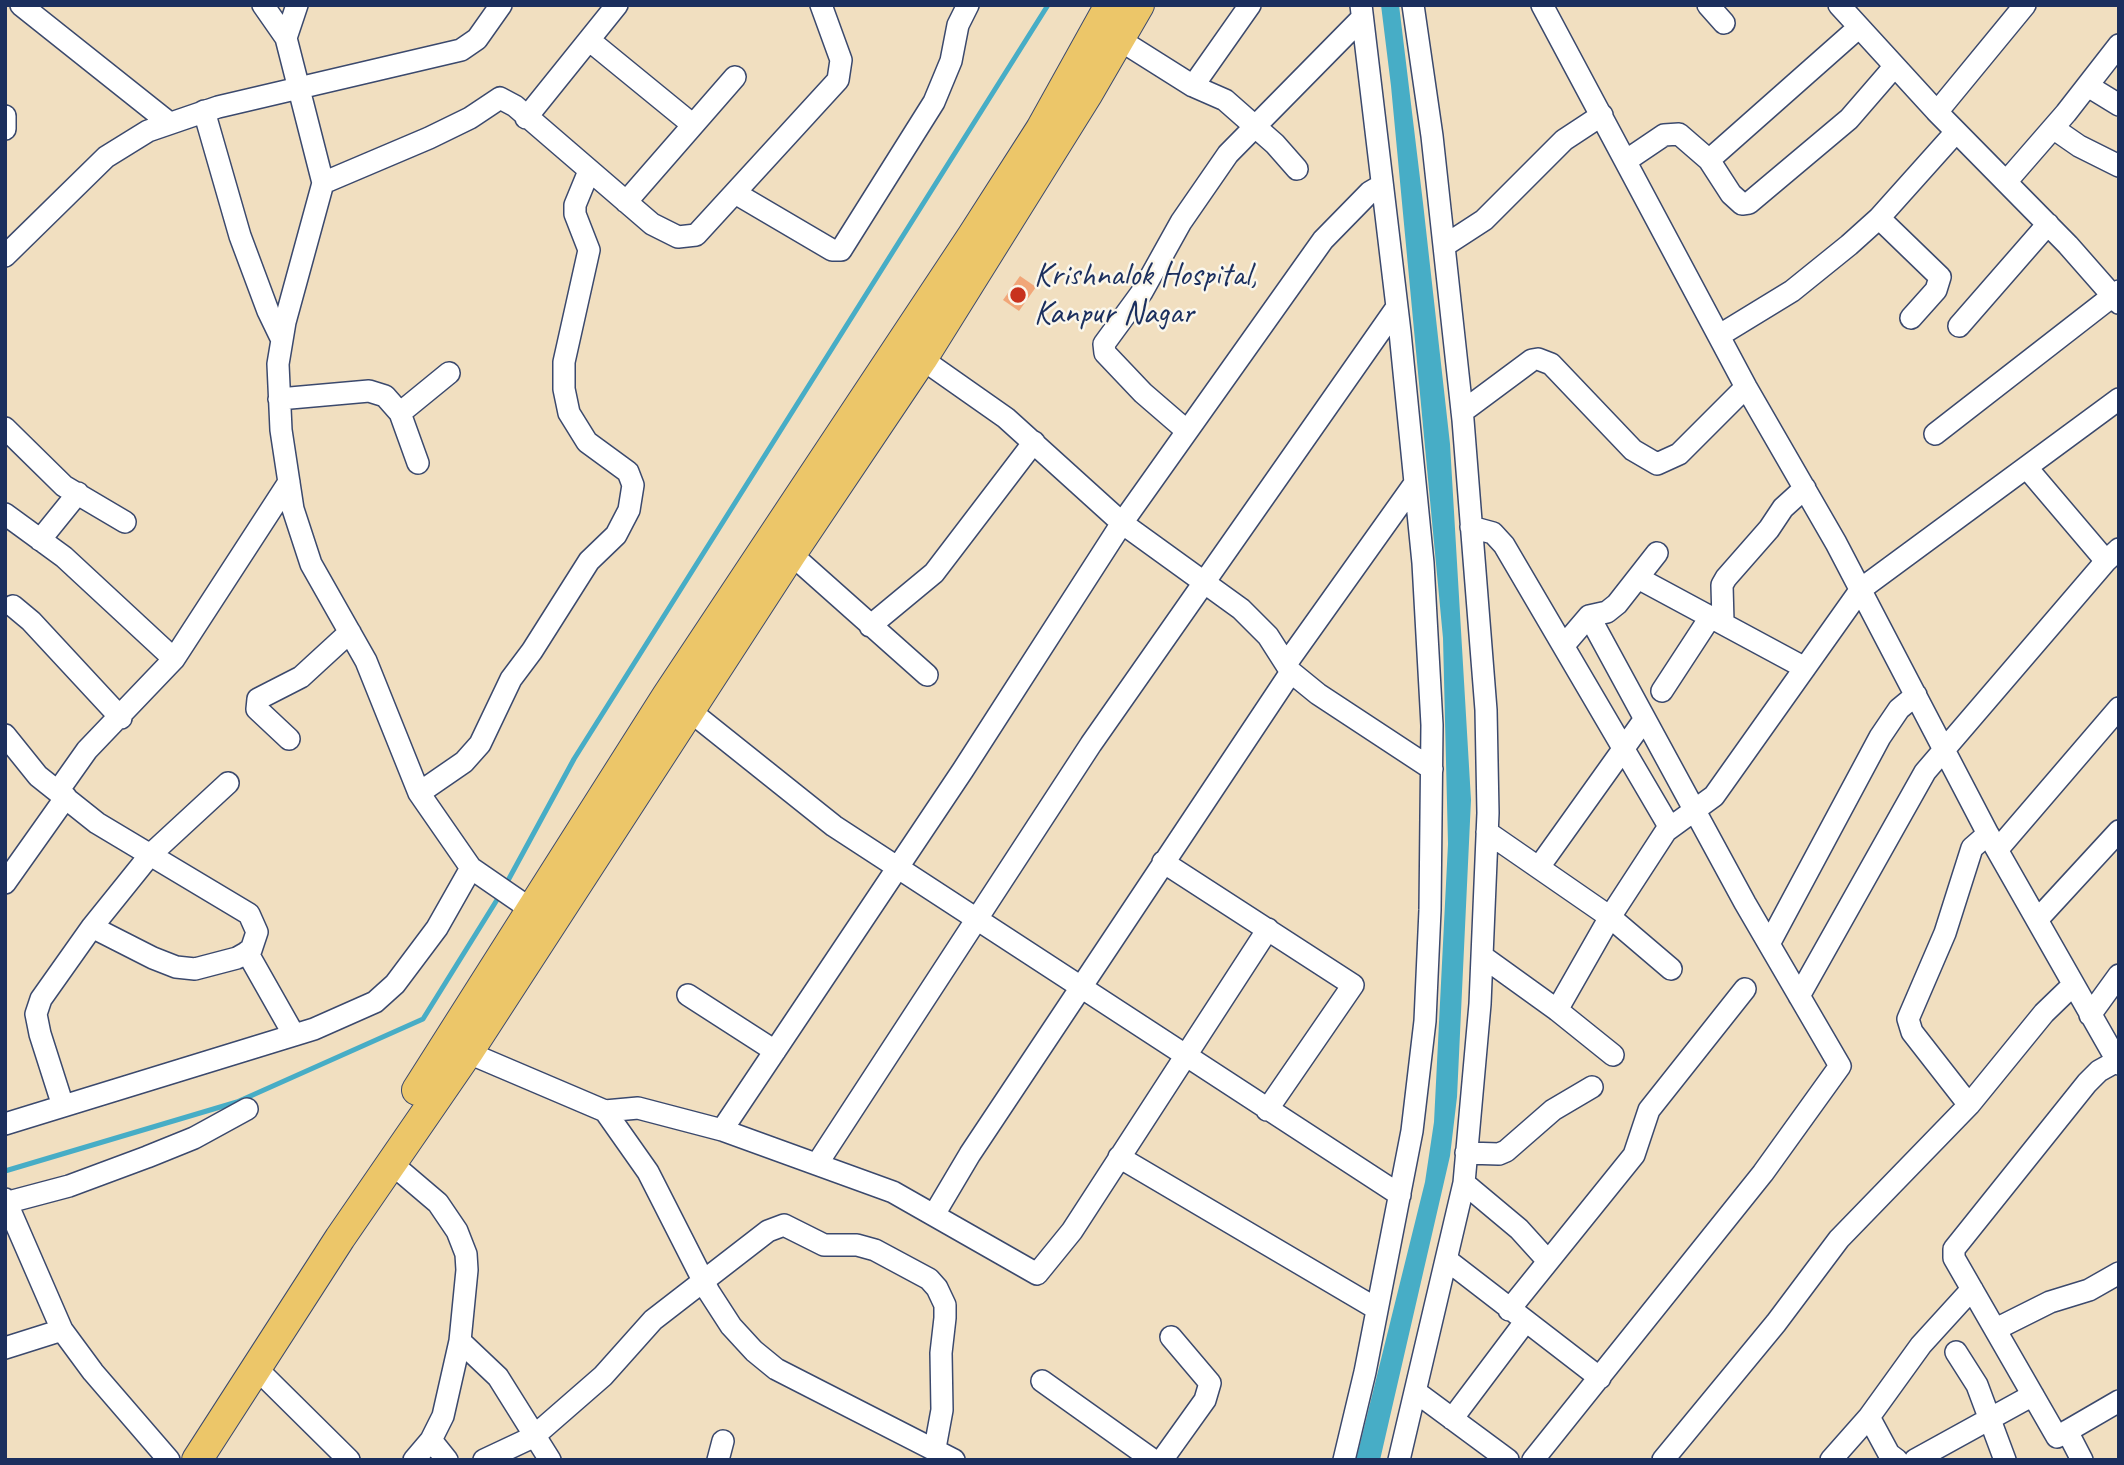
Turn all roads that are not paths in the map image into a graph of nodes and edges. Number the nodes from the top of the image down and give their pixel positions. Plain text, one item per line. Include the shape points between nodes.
1 (21, 5) edge
2 (263, 5) edge
3 (298, 5) edge
4 (617, 5) edge
5 (821, 5) edge
6 (968, 5) edge
7 (1110, 5) edge
8 (1139, 5) edge
9 (1250, 5) edge
10 (1413, 5) edge
11 (1542, 5) edge
12 (1709, 5) edge
13 (2025, 5) edge
14 (1846, 7) edge
15 (489, 9) edge
16 (1362, 11) edge
17 (1724, 23) dead end
18 (1857, 29) junction
19 (286, 38) junction
20 (589, 40) junction
21 (1120, 40) junction
22 (2119, 45) edge
23 (1894, 67) junction
24 (735, 77) dead end
25 (1193, 86) junction
26 (2088, 86) junction
27 (300, 88) junction
28 (2119, 105) edge
29 (204, 111) junction
30 (1937, 112) junction
31 (1602, 115) junction
32 (5, 116) edge
33 (526, 118) junction
34 (168, 122) junction
35 (693, 125) junction
36 (1255, 126) junction
37 (2053, 128) junction
38 (5, 129) edge
39 (1956, 132) junction
40 (1626, 160) junction
41 (1709, 160) junction
42 (2119, 166) edge
43 (1297, 169) dead end
44 (589, 171) junction
45 (2006, 182) junction
46 (323, 183) junction
47 (1382, 185) junction
48 (735, 193) junction
49 (626, 202) junction
50 (1879, 218) junction
51 (2048, 224) junction
52 (1444, 246) junction
53 (5, 256) edge
54 (2117, 297) edge
55 (1397, 307) junction
56 (1911, 318) dead end
57 (1959, 326) dead end
58 (1720, 335) junction
59 (282, 340) junction
60 (922, 359) junction
61 (449, 373) dead end
62 (1746, 387) junction
63 (279, 399) junction
64 (2119, 399) edge
65 (1462, 412) junction
66 (400, 414) junction
67 (5, 428) edge
68 (1187, 431) junction
69 (1935, 434) dead end
70 (1034, 442) junction
71 (418, 463) dead end
72 (2027, 468) junction
73 (289, 482) junction
74 (1415, 483) junction
75 (1805, 488) junction
76 (78, 493) junction
77 (5, 514) edge
78 (125, 522) dead end
79 (1122, 523) junction
80 (1471, 527) junction
81 (40, 540) junction
82 (1657, 553) dead end
83 (791, 554) junction
84 (2112, 555) edge
85 (1638, 578) junction
86 (1204, 582) junction
87 (1861, 589) junction
88 (13, 606) dead end
89 (1717, 619) junction
90 (1585, 620) junction
91 (870, 626) junction
92 (350, 632) junction
93 (1566, 642) junction
94 (174, 659) junction
95 (1289, 668) junction
96 (1805, 668) junction
97 (927, 675) dead end
98 (1662, 691) dead end
99 (1916, 695) junction
100 (679, 703) junction
101 (2119, 708) edge
102 (121, 718) junction
103 (1644, 720) junction
104 (5, 735) edge
105 (289, 739) dead end
106 (1623, 746) junction
107 (1943, 748) junction
108 (1432, 769) junction
109 (228, 783) dead end
110 (419, 793) junction
111 (62, 794) junction
112 (1693, 811) junction
113 (1670, 828) junction
114 (2119, 831) edge
115 (1487, 832) junction
116 (1993, 841) junction
117 (150, 855) junction
118 (1163, 862) junction
119 (895, 867) junction
120 (1539, 867) junction
121 (477, 874) junction
122 (5, 883) edge
123 (522, 904) junction
124 (1610, 917) junction
125 (975, 919) junction
126 (2037, 920) junction
127 (92, 927) junction
128 (1268, 929) junction
129 (1769, 944) junction
130 (247, 952) junction
131 (1482, 956) junction
132 (1671, 969) dead end
133 (2119, 975) edge
134 (2073, 985) junction
135 (1082, 989) junction
136 (1745, 989) dead end
137 (688, 995) dead end
138 (1799, 996) junction
139 (1557, 1010) junction
140 (2090, 1015) junction
141 (294, 1035) junction
142 (458, 1048) junction
143 (775, 1051) junction
144 (1613, 1055) dead end
145 (1185, 1056) junction
146 (2118, 1062) edge
147 (1592, 1087) dead end
148 (1969, 1105) junction
149 (63, 1106) junction
150 (247, 1109) dead end
151 (1267, 1110) junction
152 (605, 1111) junction
153 (5, 1124) edge
154 (722, 1130) junction
155 (1466, 1153) junction
156 (1119, 1157) junction
157 (391, 1163) junction
158 (817, 1164) junction
159 (1464, 1183) junction
160 (1400, 1195) junction
161 (6, 1201) edge
162 (935, 1213) junction
163 (1447, 1260) junction
164 (1548, 1261) junction
165 (2119, 1273) edge
166 (705, 1281) junction
167 (1972, 1289) junction
168 (1377, 1309) junction
169 (1517, 1316) junction
170 (1996, 1329) junction
171 (62, 1330) junction
172 (1171, 1337) dead end
173 (460, 1341) junction
174 (5, 1348) edge
175 (1956, 1352) dead end
176 (256, 1368) junction
177 (1600, 1378) junction
178 (1042, 1381) dead end
179 (1416, 1392) junction
180 (2033, 1395) junction
181 (2119, 1401) edge
182 (1869, 1417) junction
183 (1452, 1419) junction
184 (1990, 1419) junction
185 (2067, 1431) junction
186 (533, 1437) junction
187 (431, 1440) junction
188 (935, 1448) junction
189 (492, 1457) edge
190 (169, 1460) edge
191 (176, 1460) edge
192 (197, 1460) edge
193 (349, 1460) edge
194 (414, 1460) edge
195 (447, 1460) edge
196 (550, 1460) edge
197 (954, 1460) edge
198 (1153, 1460) edge
199 (1163, 1460) edge
200 (1344, 1460) edge
201 (1399, 1460) edge
202 (1508, 1460) edge
203 (1534, 1460) edge
204 (1663, 1460) edge
205 (1831, 1460) edge
206 (1897, 1460) edge
207 (1915, 1460) edge
208 (2005, 1460) edge
209 (2082, 1460) edge

1 - 34 street
2 - 19 street
3 - 19 street
4 - 20 street
5 - 48 street via 841,60 841,74
6 - 48 street via 934,102 841,250 832,250
7 - 100 highway via 1041,129
8 - 21 highway
9 - 25 street
10 - 52 street
11 - 31 street
12 - 17 street
13 - 30 street
14 - 18 street
15 - 27 street via 477,39 461,50
16 - 36 street
16 - 47 street
18 - 23 street
18 - 41 street
19 - 27 street
20 - 33 street
20 - 35 street
21 - 25 street
21 - 60 highway
22 - 26 street
23 - 30 street
23 - 41 street via 1849,119 1749,203 1742,204 1731,194
24 - 35 street
25 - 36 street via 1225,100
26 - 28 street
26 - 37 street
27 - 29 street
27 - 46 street
29 - 34 street
29 - 59 street via 240,236
30 - 39 street
31 - 40 street
31 - 52 street via 1564,140 1484,220
32 - 38 street
33 - 44 street
33 - 46 street via 500,98 470,118
34 - 53 street via 106,157
35 - 49 street
36 - 43 street
36 - 68 street via 1228,154 1104,344 1105,353 1143,393
37 - 42 street
37 - 45 street
39 - 45 street
39 - 50 street
40 - 41 street via 1673,134 1684,137
40 - 58 street
44 - 49 street
44 - 110 street via 575,205 589,250 564,362 564,389 569,413 587,442 628,472 633,485 629,510 616,535 589,561 511,679 480,744 464,762
45 - 51 street
46 - 59 street
47 - 55 street
47 - 68 street via 1323,240
48 - 49 street via 704,230 688,237 668,234
50 - 56 street via 1940,277 1936,290
50 - 58 street via 1792,291
51 - 54 street
51 - 57 street
52 - 65 street
54 - 69 street
55 - 74 street
55 - 86 street
58 - 62 street
59 - 63 street
60 - 70 street
60 - 83 highway
61 - 66 street
62 - 65 street via 1679,454 1657,464 1633,450 1551,364 1538,359
62 - 75 street
63 - 66 street via 369,391 392,400
63 - 73 street
64 - 72 street
65 - 80 street
66 - 71 street
67 - 76 street via 52,475
68 - 79 street
70 - 79 street
70 - 91 street via 933,573
72 - 84 street
72 - 87 street
73 - 92 street via 311,564
73 - 94 street
74 - 95 street
74 - 108 street
75 - 87 street
75 - 89 street via 1726,578
76 - 78 street
76 - 81 street
77 - 81 street
79 - 86 street
79 - 119 street
80 - 93 street via 1493,533 1504,545
80 - 115 street via 1486,710
81 - 94 street
82 - 85 street
83 - 91 street
83 - 100 highway
84 - 107 street
85 - 89 street
85 - 90 street via 1612,609
86 - 95 street via 1268,636
86 - 125 street
87 - 96 street
87 - 99 street
88 - 102 street
89 - 96 street
89 - 98 street
90 - 93 street
90 - 103 street
91 - 97 street
92 - 105 street via 301,677 258,699 257,709
92 - 110 street
93 - 106 street
94 - 102 street
95 - 108 street via 1318,694
95 - 118 street
96 - 112 street via 1714,796
99 - 107 street
99 - 129 street via 1899,709 1880,737
100 - 119 street via 834,826
100 - 123 highway
100 - 142 highway
101 - 116 street
102 - 111 street via 87,750
103 - 106 street
103 - 112 street
104 - 111 street via 38,776
106 - 113 street
106 - 120 street
107 - 116 street
107 - 138 street via 1925,772
108 - 160 street via 1425,1021
109 - 117 street
110 - 121 street
111 - 117 street via 97,823
111 - 122 street
112 - 113 street
112 - 129 street
113 - 124 street
114 - 126 street
115 - 120 street
115 - 131 street
116 - 126 street
116 - 148 street via 1972,848 1945,933 1908,1019 1912,1032
117 - 127 street
117 - 130 street via 249,914 257,932
118 - 128 street
118 - 135 street
119 - 125 street
119 - 143 street
120 - 124 street
121 - 123 street
121 - 141 street via 395,984 375,1002
123 - 142 highway
124 - 132 street
124 - 139 street
125 - 135 street
125 - 158 street
126 - 134 street
127 - 130 street via 176,967 195,969
127 - 149 street via 41,999 36,1014
128 - 145 street
128 - 151 street via 1353,985
129 - 138 street
130 - 141 street
131 - 139 street
131 - 155 street
133 - 140 street
134 - 140 street
134 - 148 street via 2044,1013
135 - 145 street
135 - 162 street
136 - 164 street via 1649,1110 1634,1155
137 - 143 street
138 - 177 street via 1840,1066 1763,1173
139 - 144 street
140 - 146 street
141 - 149 street
142 - 152 street
142 - 157 highway
142 - 191 highway via 301,1263
143 - 154 street
145 - 151 street
145 - 156 street
146 - 167 street via 2098,1071 2087,1083 2020,1170 1956,1242 1954,1258
147 - 155 street via 1553,1110 1506,1151
148 - 204 street via 1839,1239
149 - 153 street
150 - 161 street via 194,1138 134,1162 69,1186
151 - 160 street
152 - 154 street via 638,1108
152 - 166 street via 648,1172
154 - 158 street
155 - 159 street
156 - 162 street via 1072,1231 1037,1274
156 - 168 street
157 - 173 street via 438,1203 462,1243 467,1291
157 - 176 highway
158 - 162 street via 894,1192
159 - 163 street
159 - 164 street via 1519,1229
160 - 168 street
161 - 171 street
163 - 169 street
163 - 179 street
164 - 169 street
165 - 170 street
166 - 186 street via 648,1324 603,1376
166 - 188 street via 731,1326 776,1370
166 - 188 street via 768,1231 784,1226 824,1245 875,1250 929,1279 945,1305 942,1410
167 - 170 street
167 - 182 street via 1921,1345
168 - 200 street
169 - 177 street
169 - 183 street
170 - 180 street
171 - 174 street
171 - 190 street
172 - 199 street via 1207,1377 1210,1388
173 - 186 street via 498,1377
173 - 187 street via 448,1402
175 - 184 street via 1977,1385
176 - 192 highway
176 - 193 street
177 - 203 street
178 - 198 street
179 - 183 street
179 - 201 street
180 - 184 street
180 - 185 street via 2057,1437
181 - 185 street
182 - 205 street
182 - 206 street
183 - 202 street
184 - 207 street
184 - 208 street
185 - 209 street
186 - 189 street
186 - 196 street
187 - 194 street
187 - 195 street
188 - 197 street

